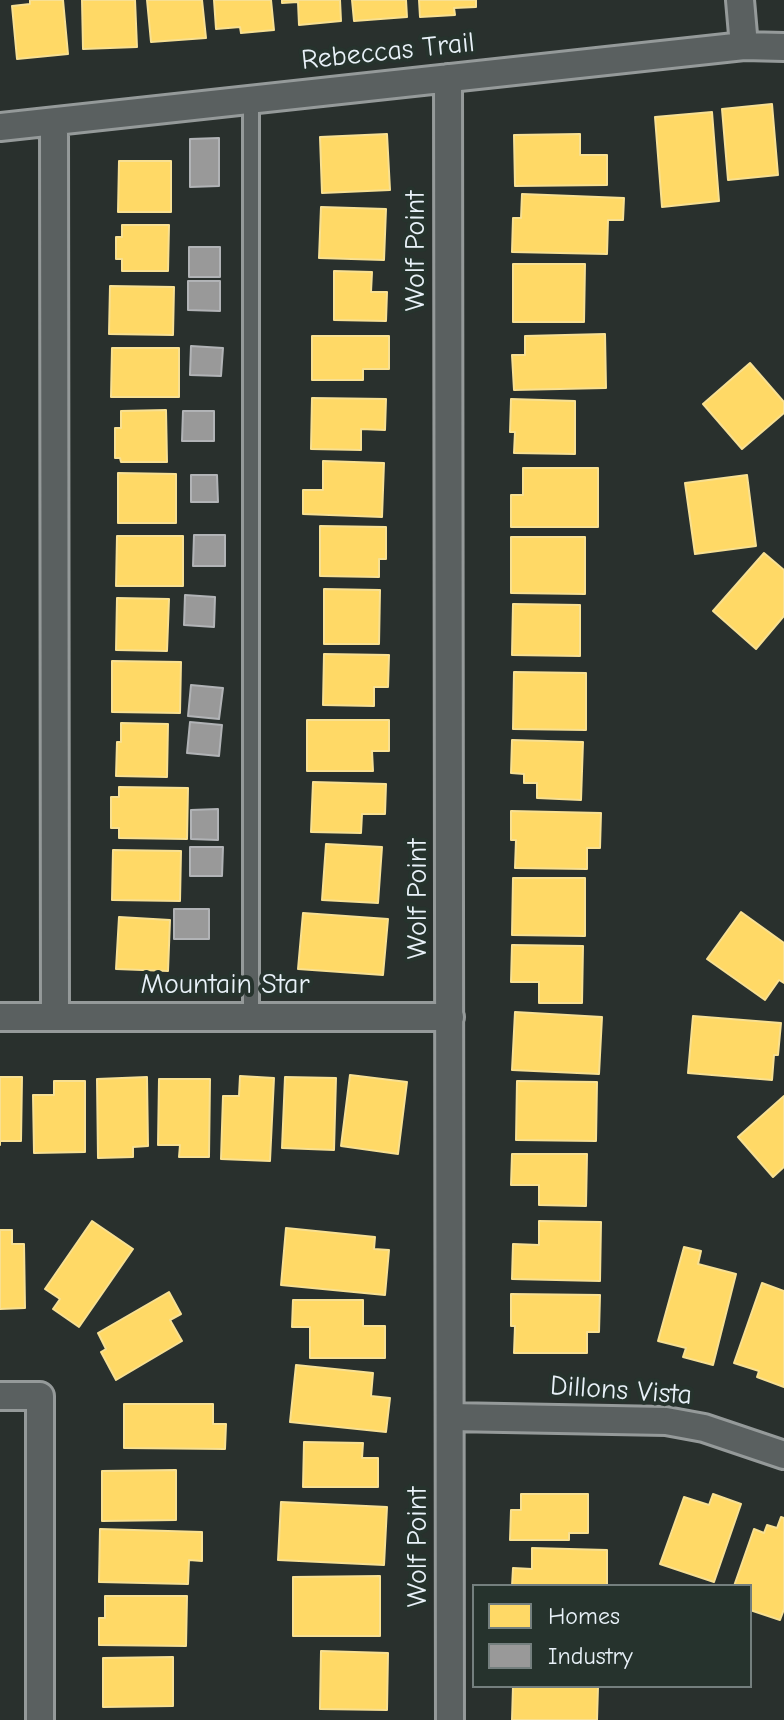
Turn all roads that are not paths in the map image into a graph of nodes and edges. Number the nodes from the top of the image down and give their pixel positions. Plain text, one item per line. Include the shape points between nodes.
1 (740, 0) edge
2 (744, 46) junction
3 (784, 47) edge
4 (448, 78) junction
5 (251, 100) junction
6 (54, 122) junction
7 (0, 127) edge
8 (0, 1017) edge
9 (55, 1017) junction
10 (450, 1017) junction
11 (251, 1018) junction
12 (0, 1396) edge
13 (450, 1417) junction
14 (784, 1455) edge
15 (40, 1720) edge
16 (450, 1720) edge

1 - 2 street
2 - 3 street, Rebeccas Trail
2 - 4 street, Rebeccas Trail
4 - 5 street, Rebeccas Trail
4 - 10 street, Wolf Point
5 - 6 street, Rebeccas Trail
5 - 11 lane
6 - 7 street, Rebeccas Trail
6 - 9 street
8 - 9 street, Mountain Star
9 - 11 street, Mountain Star
10 - 11 street, Mountain Star
10 - 13 street, Wolf Point
12 - 15 street via 40,1396
13 - 14 street, Dillons Vista via 666,1421
13 - 16 street, Wolf Point

